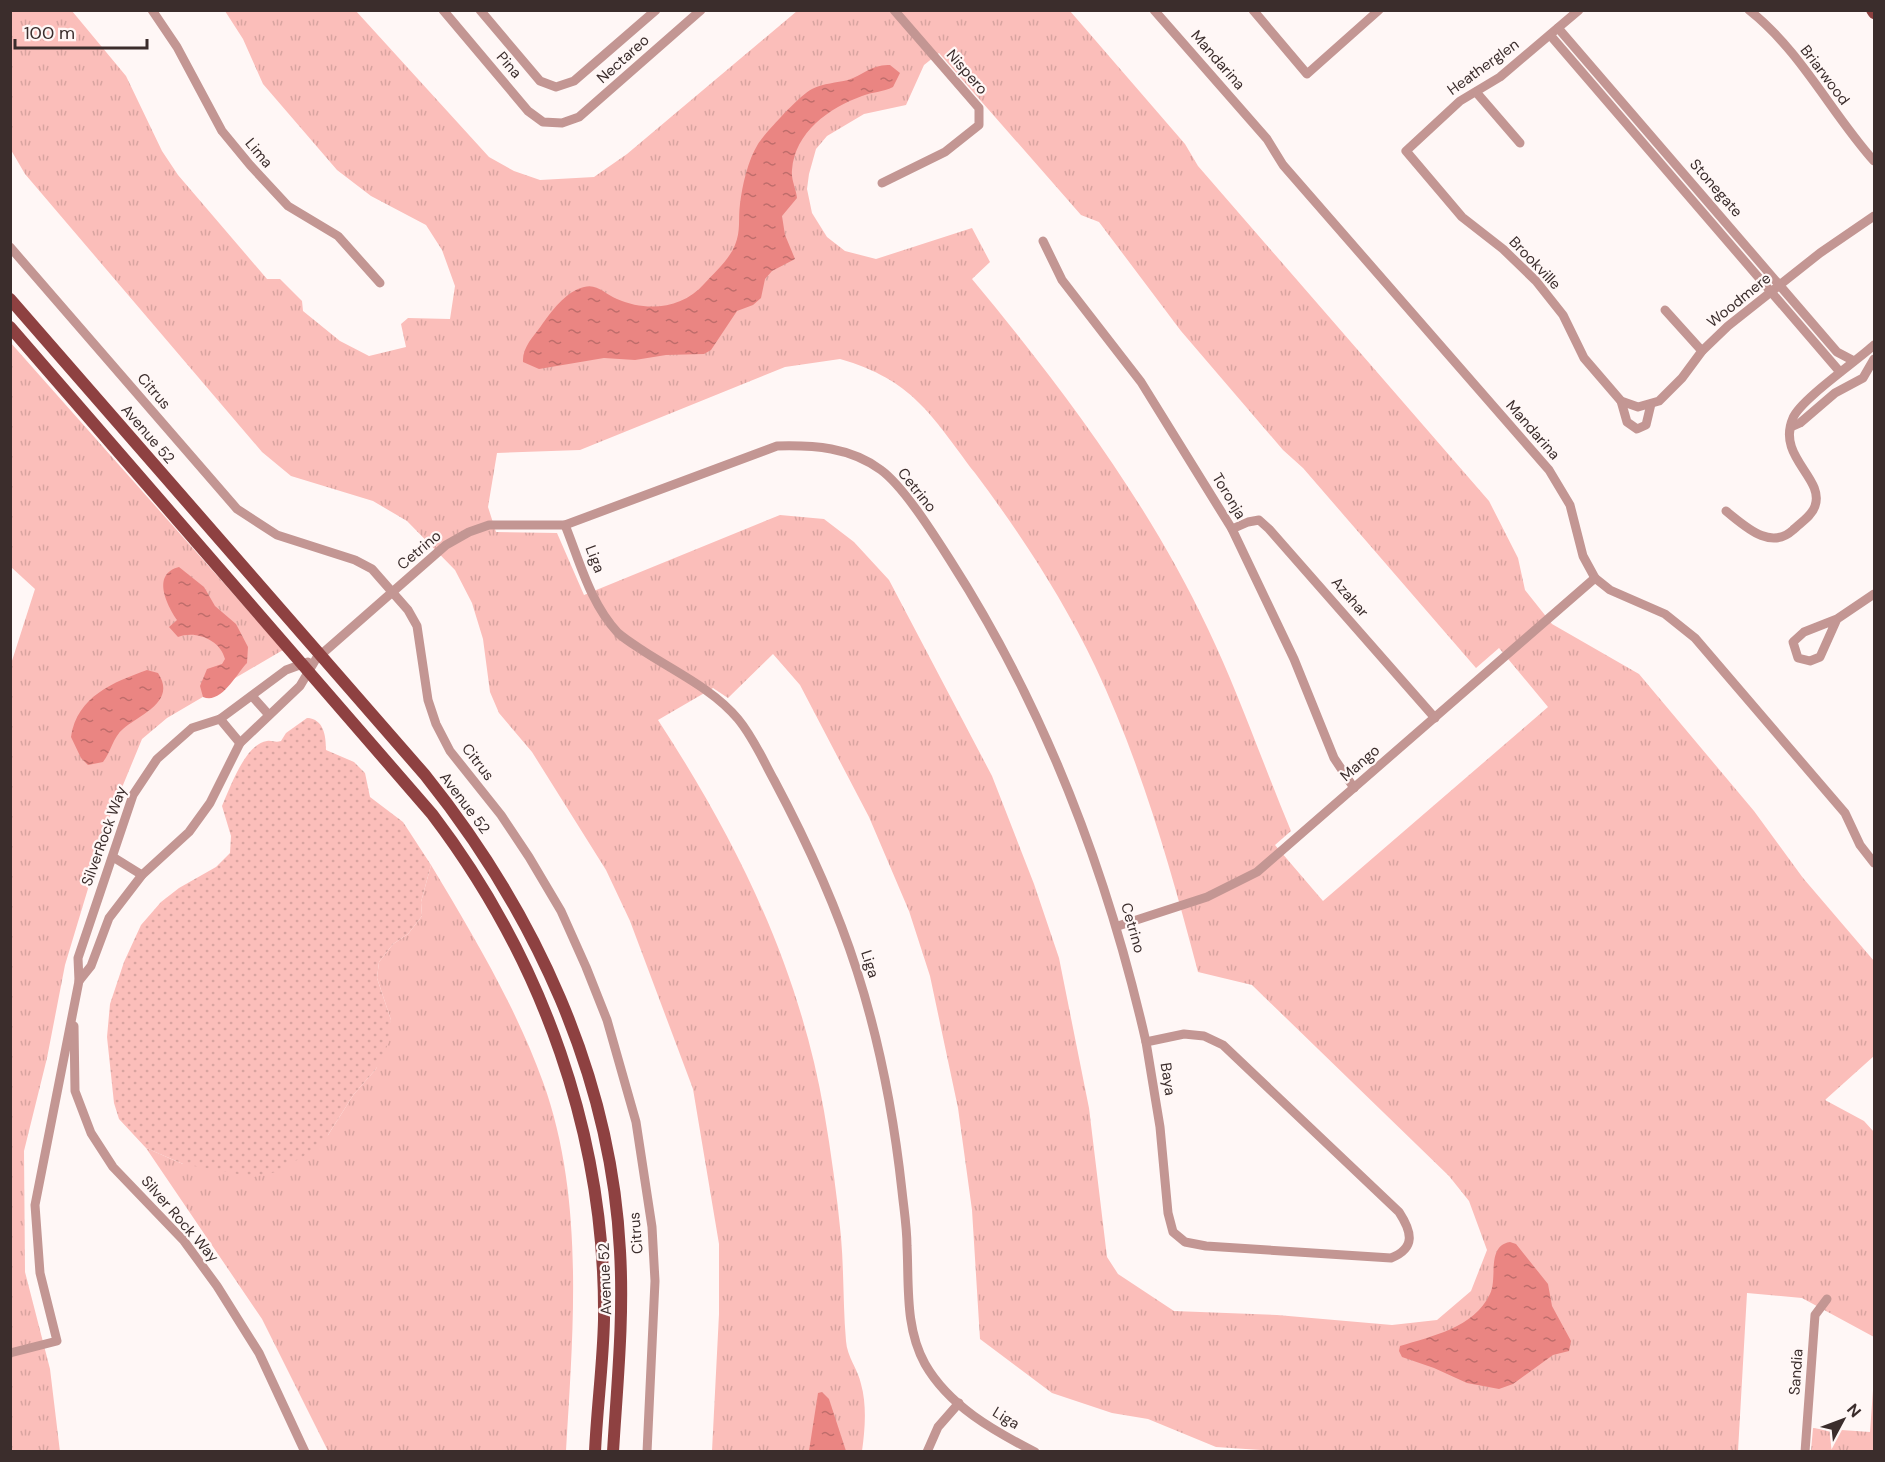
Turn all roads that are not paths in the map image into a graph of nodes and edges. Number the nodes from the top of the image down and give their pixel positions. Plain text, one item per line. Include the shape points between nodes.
1 (152, 10) edge
2 (443, 10) edge
3 (480, 10) edge
4 (656, 10) edge
5 (702, 10) edge
6 (894, 10) edge
7 (1154, 10) edge
8 (1252, 10) edge
9 (1379, 10) edge
10 (1579, 10) edge
11 (1749, 10) edge
12 (1558, 28) junction
13 (1550, 35) junction
14 (1606, 84) junction
15 (1598, 91) junction
16 (1476, 93) junction
17 (1632, 114) junction
18 (1624, 121) junction
19 (561, 123) joint
20 (1650, 134) junction
21 (1641, 141) junction
22 (1520, 143) dead end
23 (1406, 151) joint
24 (1666, 153) junction
25 (1658, 159) junction
26 (1875, 161) edge
27 (1685, 175) junction
28 (1677, 182) junction
29 (882, 183) dead end
30 (1708, 202) junction
31 (1700, 208) junction
32 (1875, 216) edge
33 (1727, 232) junction
34 (1043, 241) dead end
35 (10, 247) edge
36 (380, 283) dead end
37 (1776, 289) junction
38 (10, 299) edge
39 (1665, 310) dead end
40 (10, 327) edge
41 (1875, 345) edge
42 (1702, 351) junction
43 (1875, 359) edge
44 (1854, 361) junction
45 (1841, 371) junction
46 (1853, 383) junction
47 (1625, 403) junction
48 (1651, 404) junction
49 (1791, 427) junction
50 (1726, 511) dead end
51 (566, 525) junction
52 (1232, 529) junction
53 (1595, 578) junction
54 (393, 592) junction
55 (1875, 594) edge
56 (1837, 619) junction
57 (318, 657) junction
58 (305, 668) junction
59 (252, 696) junction
60 (269, 715) junction
61 (1435, 718) junction
62 (220, 719) junction
63 (240, 743) junction
64 (1354, 788) junction
65 (113, 857) junction
66 (1875, 862) edge
67 (142, 875) junction
68 (1118, 926) junction
69 (79, 981) junction
70 (75, 997) junction
71 (1146, 1042) junction
72 (1827, 1299) dead end
73 (10, 1353) edge
74 (959, 1404) junction
75 (305, 1452) edge
76 (595, 1452) edge
77 (613, 1452) edge
78 (647, 1452) edge
79 (927, 1452) edge
80 (1035, 1452) edge
81 (1806, 1452) edge

1 - 36 street, Lima via 177,47 222,131 250,165 288,207 338,236
2 - 19 street, Pina via 528,111 543,122
3 - 4 street via 540,81 556,87 574,81
5 - 19 street, Nectareo via 597,105
6 - 29 street, Nispero via 979,108 980,117 979,125 945,152
7 - 53 street, Mandarina via 1267,139 1283,165 1549,470 1570,505 1583,556
8 - 9 street via 1307,74
10 - 12 street, Heatherglen
11 - 26 street, Briarwood via 1819,88
12 - 13 street, Heatherglen
12 - 14 street, Stonegate
13 - 15 street, Stonegate
13 - 16 street, Heatherglen
14 - 15 street
14 - 17 street, Stonegate
15 - 18 street, Stonegate
16 - 22 street
16 - 23 street, Heatherglen via 1460,101
17 - 18 street
17 - 20 street, Stonegate
18 - 21 street, Stonegate
20 - 21 street
20 - 24 street, Stonegate
21 - 25 street, Stonegate
23 - 47 street, Brookville via 1462,217 1536,281 1563,315 1584,358
24 - 25 street
24 - 27 street, Stonegate
25 - 28 street, Stonegate
27 - 28 street
27 - 30 street, Stonegate
28 - 31 street, Stonegate
30 - 31 street
30 - 33 street, Stonegate
31 - 33 street, Stonegate
32 - 37 street, Woodmere
33 - 37 street, Stonegate
34 - 52 street, Toronja via 1062,280 1141,382
35 - 54 street, Citrus via 237,509 277,535 356,560 372,569
37 - 42 street, Woodmere
37 - 44 street, Stonegate via 1837,352
37 - 45 street, Stonegate
38 - 57 main road, Avenue 52
39 - 42 street
40 - 58 main road, Avenue 52
41 - 44 street
42 - 48 street, Woodmere via 1682,378
43 - 46 street via 1863,378
44 - 45 street
45 - 46 street, Stonegate
45 - 49 street via 1793,416
46 - 49 street
47 - 48 street
47 - 48 street, Brookville via 1627,422 1637,429 1646,425
49 - 50 street via 1790,447 1814,491 1816,504 1811,512 1788,534 1772,538 1756,533
51 - 54 street, Cetrino via 513,523 469,532 446,545
51 - 68 street, Cetrino via 777,446 811,445 845,451 882,470 968,588 1036,712 1084,827
51 - 74 street, Liga via 595,602 620,635 721,702 739,719 815,862 857,971 890,1101 907,1242 911,1326 926,1366
52 - 61 street, Azahar via 1259,520 1269,529
52 - 64 street, Toronja via 1294,659 1334,758
53 - 61 street, Mango
53 - 66 street via 1610,590 1665,614 1695,639 1845,813 1860,845
54 - 57 street, Cetrino
54 - 78 street, Citrus via 417,626 428,700 436,724 450,751 529,856 561,911 607,1020 622,1068 638,1132 653,1248 654,1355
55 - 56 street
56 - 56 street via 1795,638 1793,647 1798,658 1810,661 1820,657
57 - 58 street, SilverRock Way
57 - 77 main road, Avenue 52 via 425,775 478,844 533,938 573,1030 610,1167 619,1240 621,1330
58 - 59 street, SilverRock Way via 286,670
58 - 60 street, SilverRock Way via 300,686
58 - 76 main road, Avenue 52 via 413,790 474,870 524,960 561,1051 588,1151 602,1264 604,1320
59 - 60 street
59 - 62 street, SilverRock Way
60 - 63 street, SilverRock Way
61 - 64 street, Mango
62 - 63 street
62 - 65 street, SilverRock Way via 192,728 157,759 133,795
63 - 67 street, SilverRock Way via 210,803 189,832
64 - 68 street, Mango via 1257,872 1207,897
65 - 67 street
65 - 69 street, SilverRock Way via 78,958
67 - 69 street, SilverRock Way via 109,918 91,966
68 - 71 street, Cetrino
69 - 70 street, SilverRock Way
70 - 73 street, SilverRock Way via 35,1205 40,1273 57,1341
70 - 75 street, Silver Rock Way via 75,1091 91,1133 114,1167 184,1241 217,1286 259,1353
71 - 71 street, Baya via 1184,1034 1204,1036 1223,1045 1399,1212 1409,1236 1403,1253 1391,1258 1185,1242 1173,1232 1168,1213 1160,1127
72 - 81 street, Sandia via 1815,1315
74 - 79 street via 938,1427
74 - 80 street, Liga

